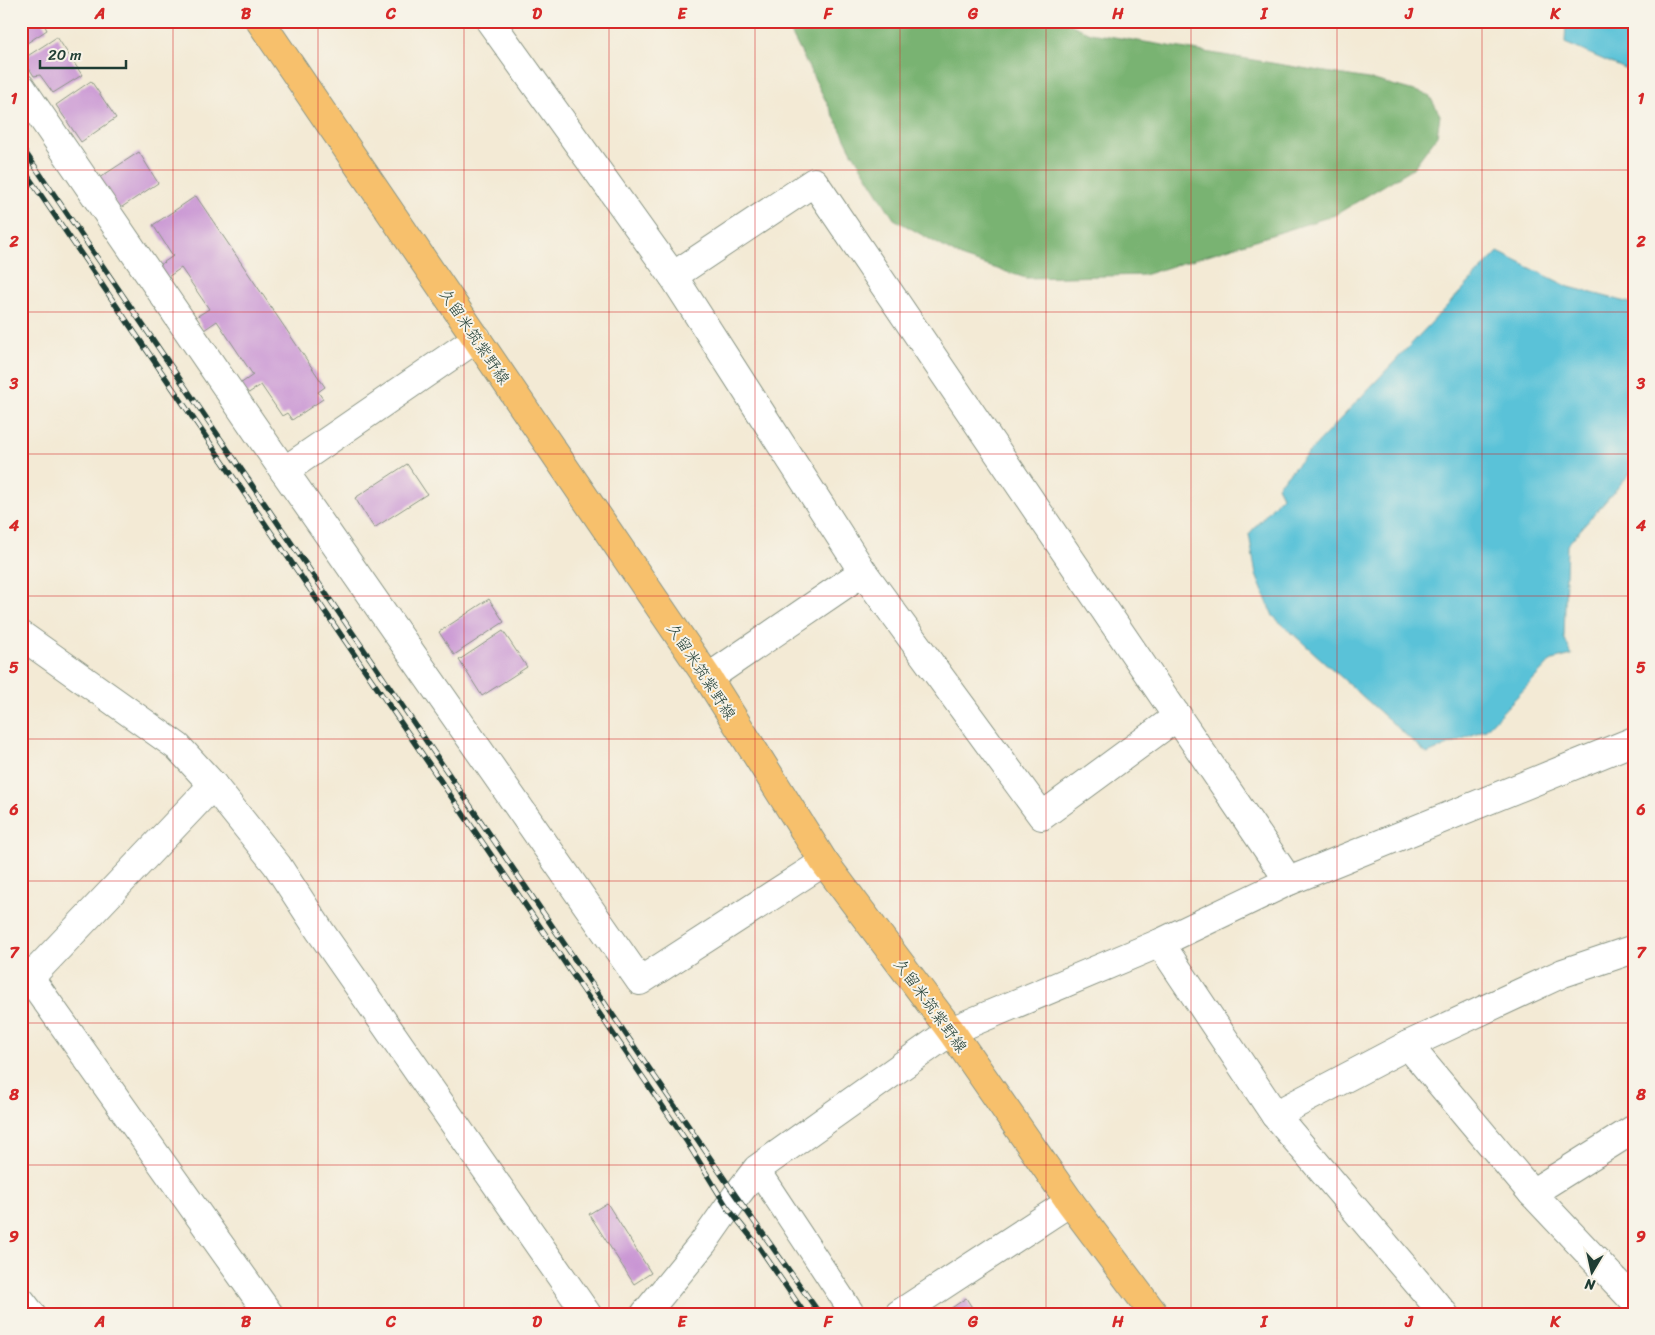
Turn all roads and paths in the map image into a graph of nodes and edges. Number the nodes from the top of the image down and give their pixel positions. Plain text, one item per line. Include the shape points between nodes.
1 (260, 21) edge
2 (490, 21) edge
3 (21, 87) edge
4 (673, 276) junction
5 (477, 338) junction
6 (284, 470) junction
7 (863, 572) junction
8 (21, 635) edge
9 (708, 678) junction
10 (1178, 716) junction
11 (1634, 741) edge
12 (213, 785) junction
13 (824, 862) junction
14 (1289, 881) junction
15 (1160, 943) junction
16 (1634, 949) edge
17 (24, 978) edge
18 (951, 1031) junction
19 (1408, 1045) junction
20 (1274, 1115) junction
21 (1634, 1129) edge
22 (758, 1169) junction
23 (1532, 1194) junction
24 (1070, 1202) junction
25 (1634, 1301) edge
26 (21, 1302) edge
27 (31, 1314) edge
28 (269, 1314) edge
29 (587, 1314) edge
30 (645, 1314) edge
31 (853, 1314) edge
32 (899, 1314) edge
33 (1154, 1314) edge
34 (1444, 1314) edge

1 - 5 main road, 久留米筑紫野線
2 - 4 street
3 - 6 street
4 - 7 street
4 - 10 street via 814,182
5 - 6 street
5 - 9 main road, 久留米筑紫野線
6 - 13 street via 640,981
7 - 9 street
7 - 10 street via 1042,816
8 - 12 street via 178,747
9 - 13 main road, 久留米筑紫野線
10 - 14 street
11 - 14 street
12 - 17 street
12 - 29 street via 277,865
13 - 18 main road, 久留米筑紫野線
14 - 15 street
15 - 18 street
15 - 20 street
16 - 19 street via 1563,973
17 - 28 street
18 - 22 street
18 - 24 main road, 久留米筑紫野線
19 - 20 street
19 - 23 street
20 - 34 street
21 - 23 street
22 - 30 street
22 - 31 street
23 - 25 street
24 - 32 street
24 - 33 main road, 久留米筑紫野線
26 - 27 street

